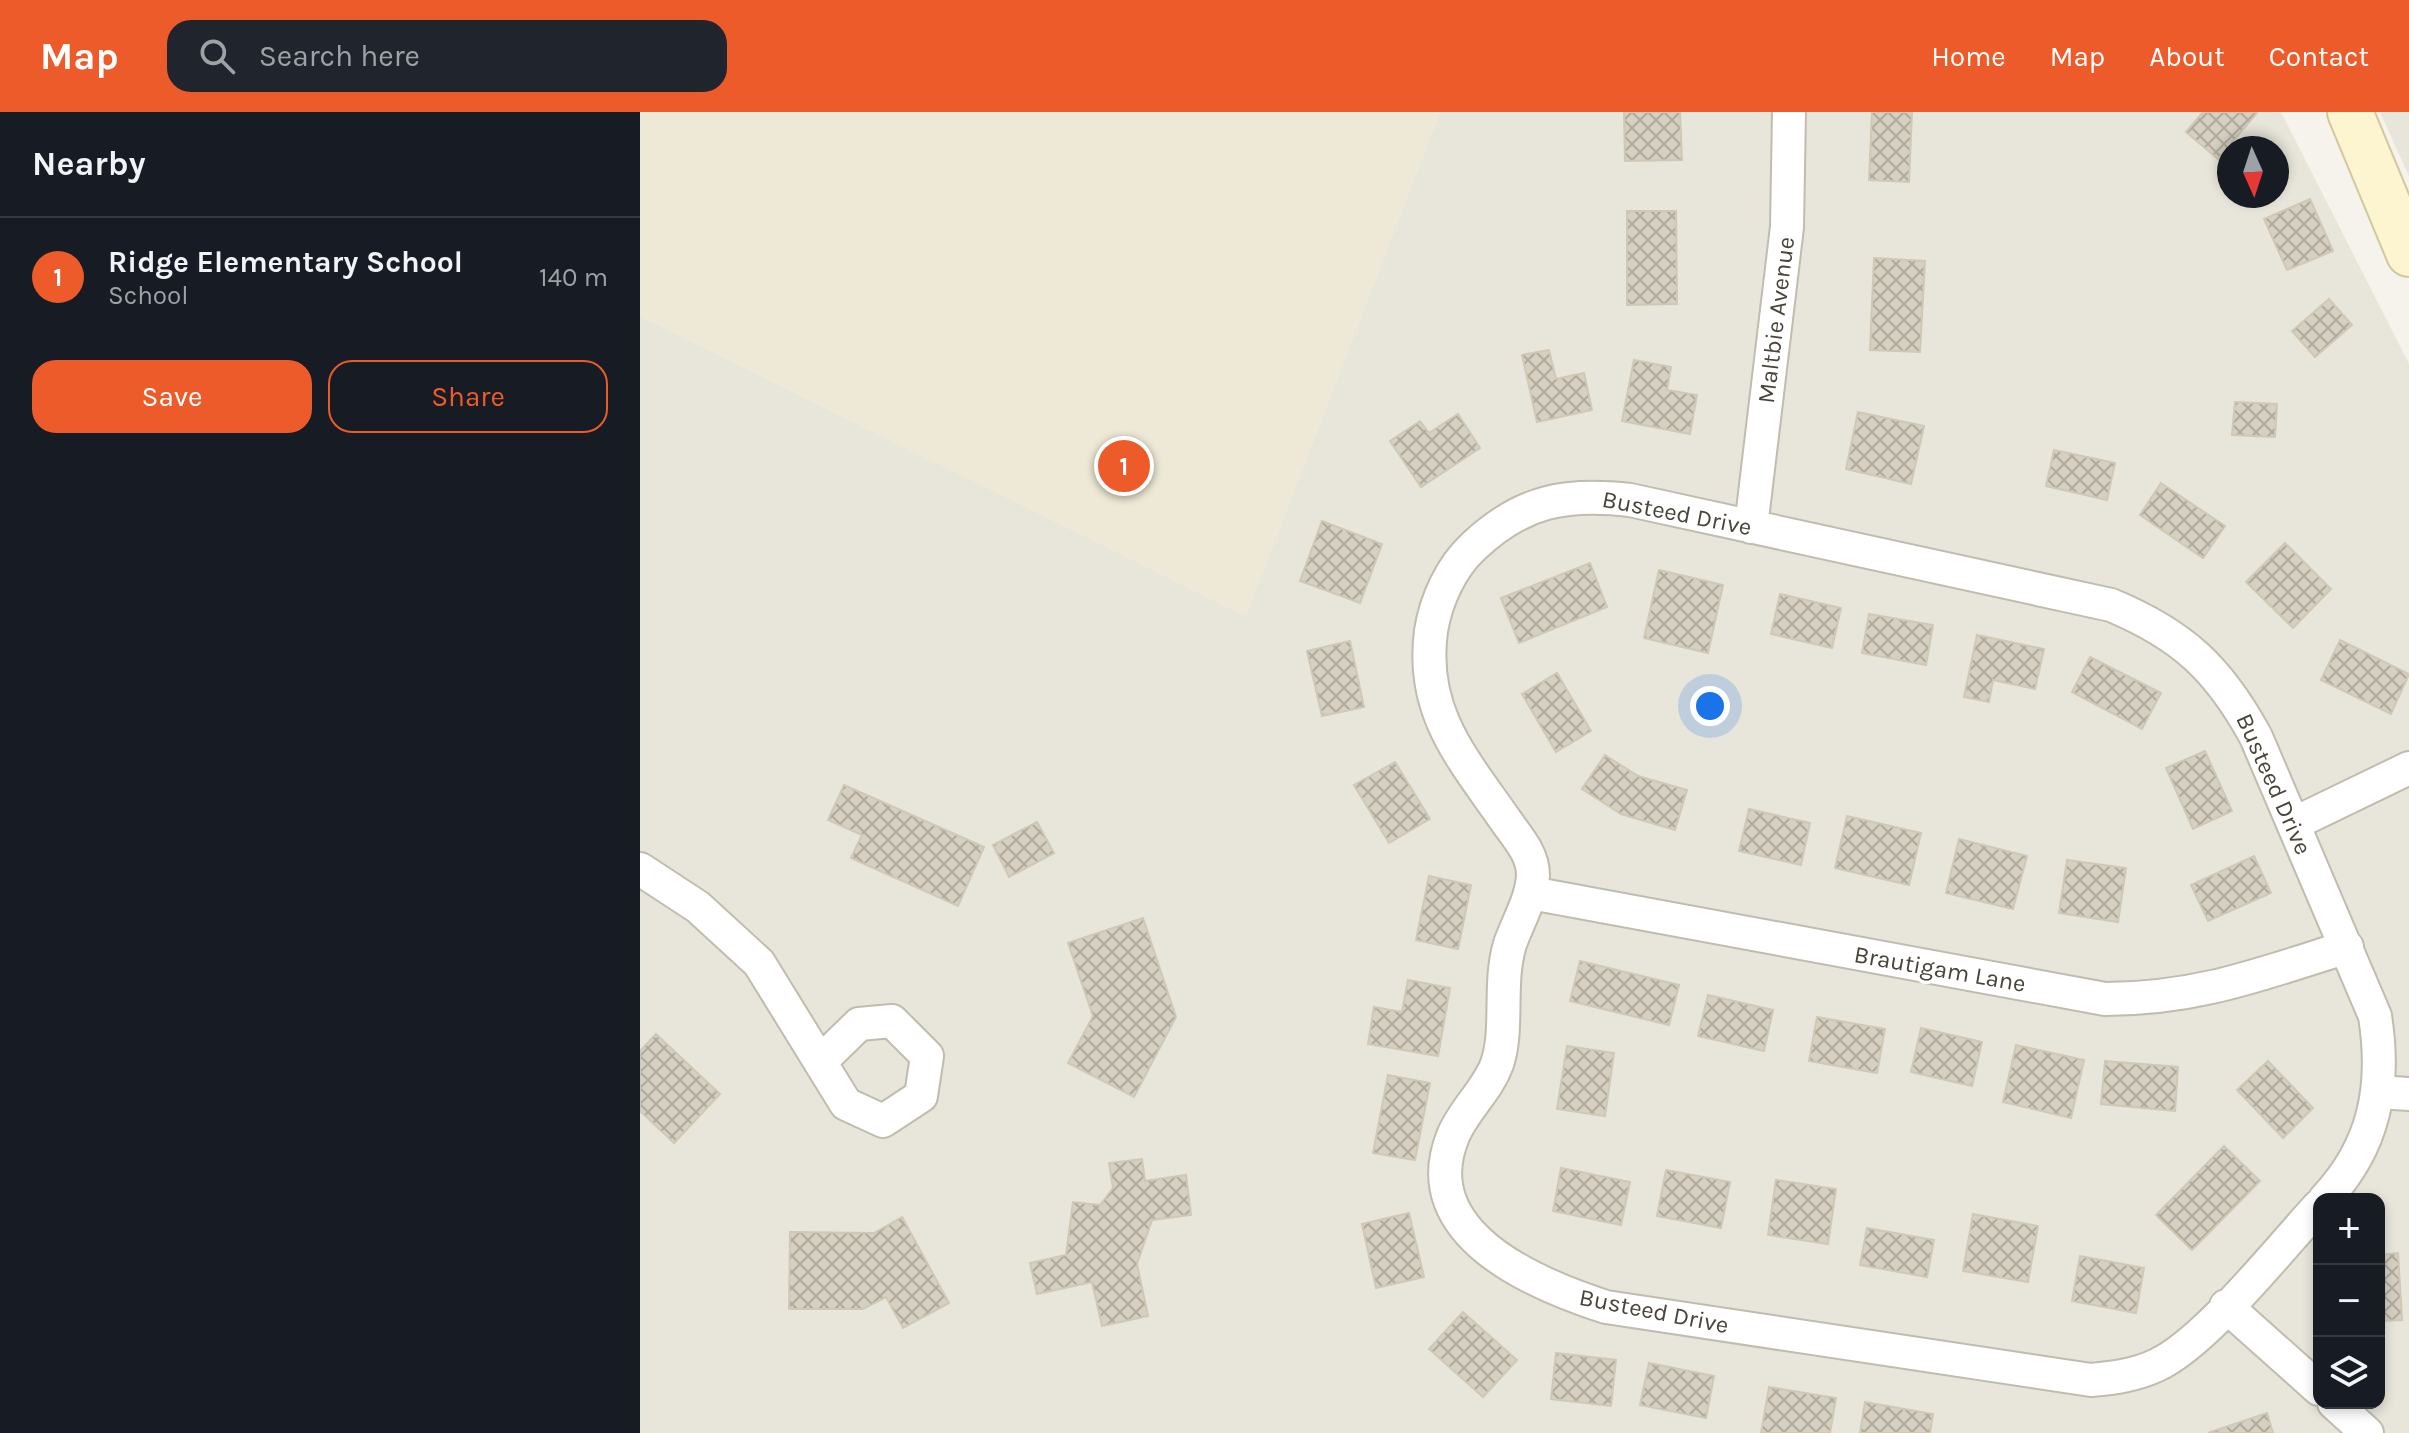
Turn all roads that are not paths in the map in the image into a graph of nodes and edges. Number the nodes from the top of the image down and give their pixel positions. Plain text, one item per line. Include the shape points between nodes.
1 (1789, 112) edge
2 (2350, 112) edge
3 (2409, 254) edge
4 (1751, 527) junction
5 (2409, 768) edge
6 (2293, 824) junction
7 (640, 869) edge
8 (1531, 893) junction
9 (2347, 947) junction
10 (820, 1062) dead end
11 (2394, 1093) edge
12 (2330, 1193) edge
13 (2313, 1212) edge
14 (2226, 1306) junction
15 (2313, 1384) edge
16 (2341, 1409) edge
17 (2367, 1433) edge

1 - 4 street, Maltbie Avenue via 1787,227
2 - 3 street
4 - 6 street, Busteed Drive via 2111,605 2145,619 2209,666 2235,698
4 - 8 street, Busteed Drive via 1630,500 1557,499 1525,509 1493,528 1466,553 1446,584 1433,618 1431,689 1457,750 1528,852
5 - 6 street
6 - 9 street, Busteed Drive
7 - 10 street via 698,907 759,963
8 - 9 street, Brautigam Lane via 2105,999 2209,991
8 - 14 street, Busteed Drive via 1510,945 1501,992 1498,1060 1452,1137 1446,1169 1450,1198 1461,1222 1479,1243 1523,1275 1606,1307 2091,1380 2158,1365 2187,1346
9 - 11 street, Busteed Drive via 2375,1016
11 - 12 street, Busteed Drive
13 - 14 street, Busteed Drive
14 - 15 street
16 - 17 street

